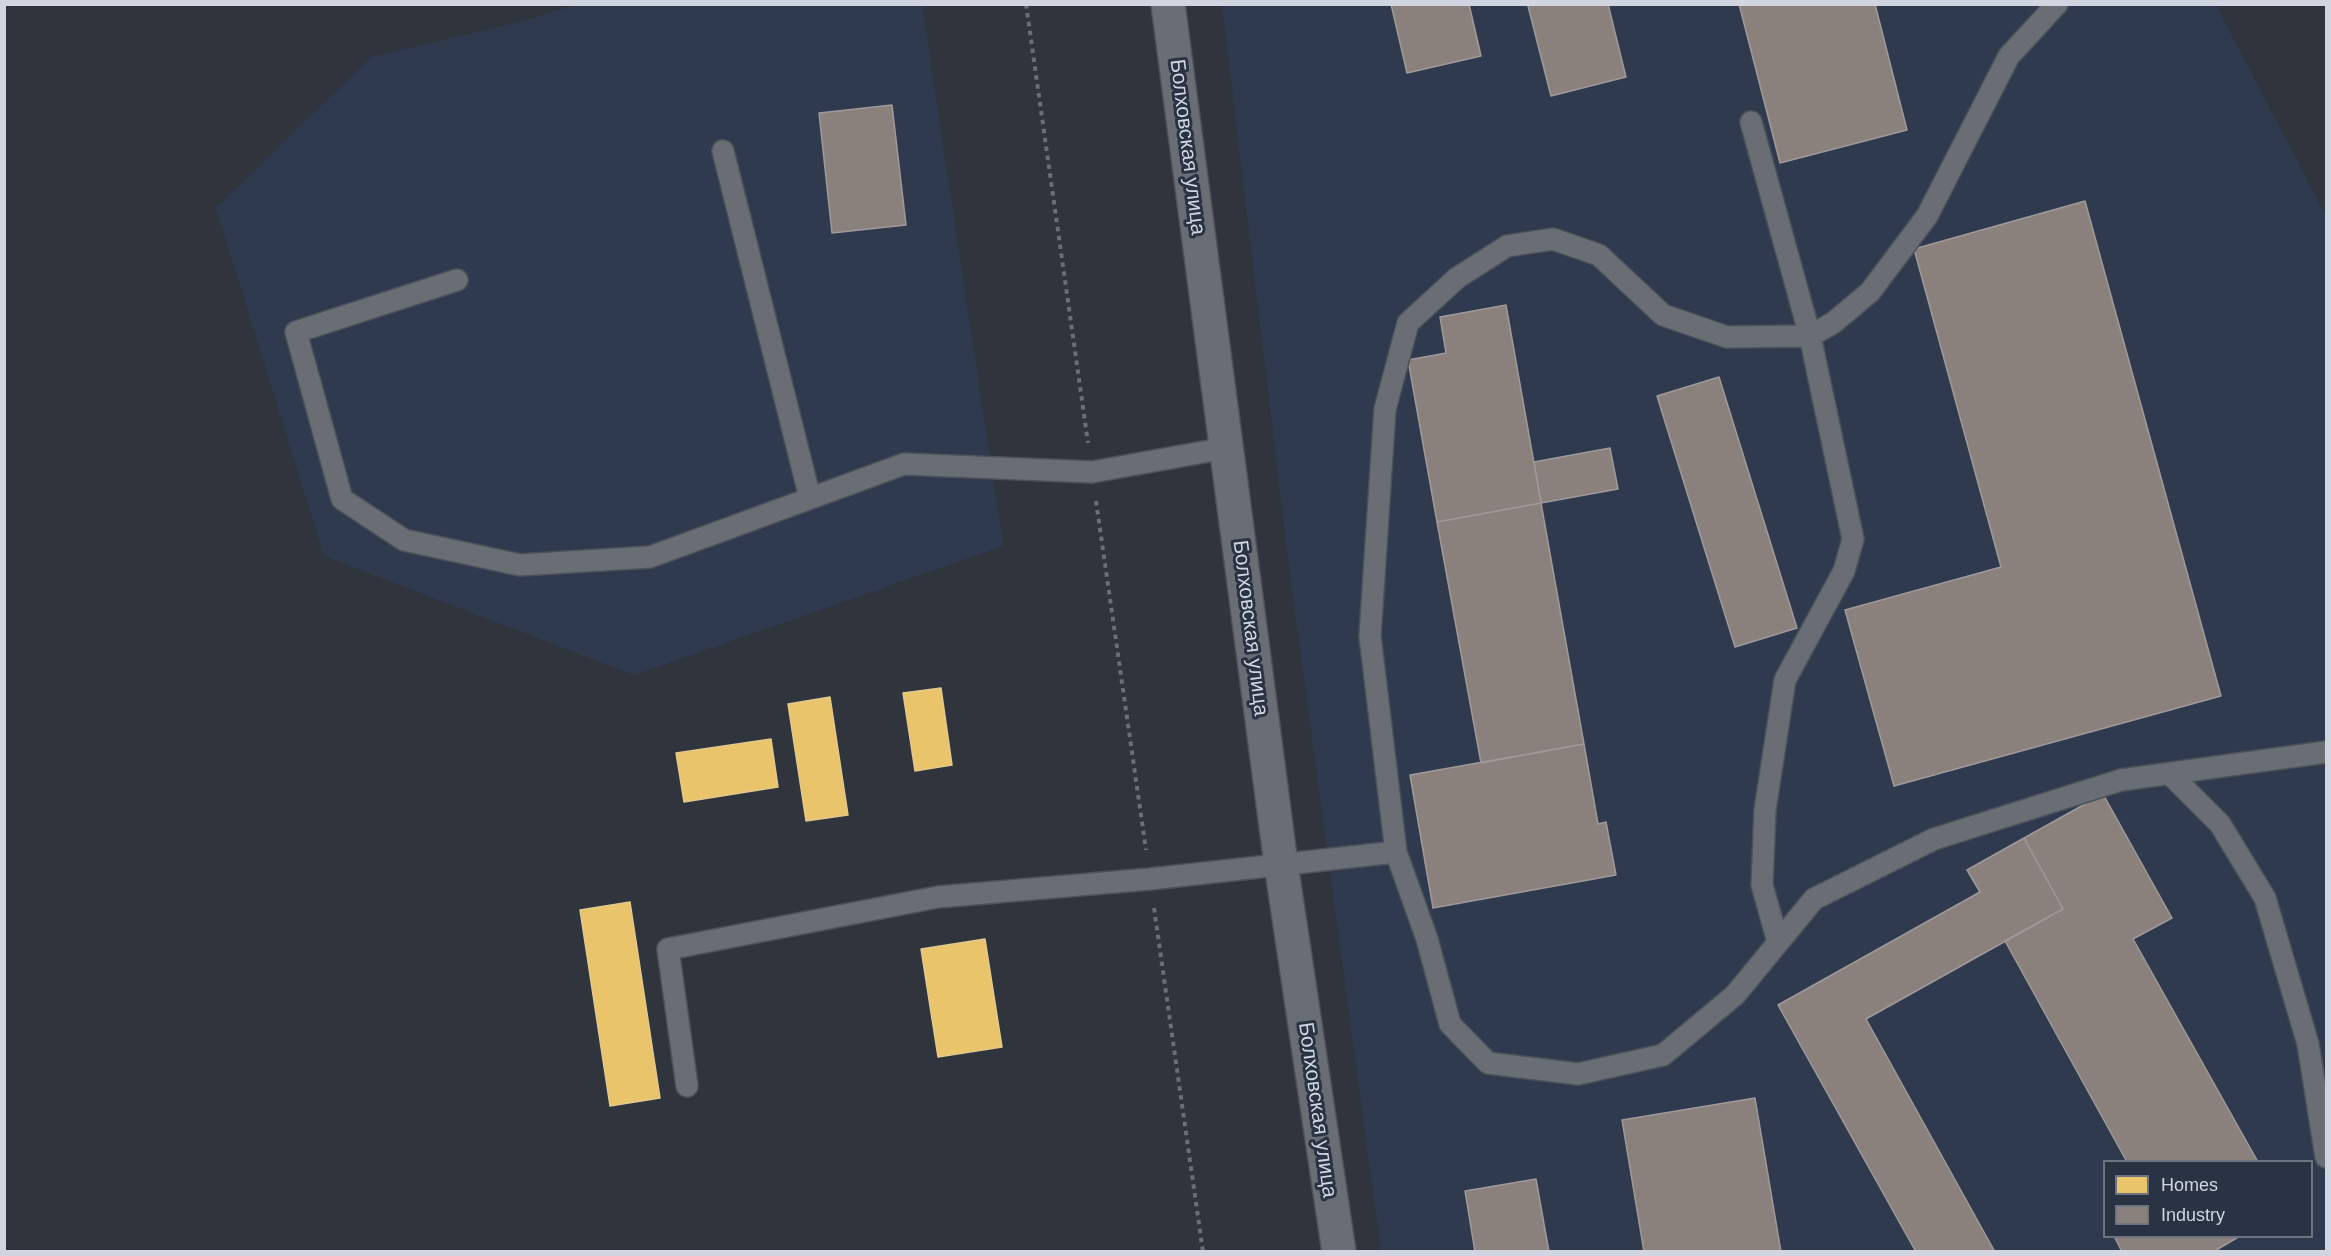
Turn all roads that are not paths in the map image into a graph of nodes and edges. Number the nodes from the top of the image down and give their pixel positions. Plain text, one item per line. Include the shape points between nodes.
1 (1168, 4) edge
2 (2057, 4) edge
3 (1751, 122) dead end
4 (723, 151) dead end
5 (457, 280) dead end
6 (1810, 336) junction
7 (1226, 448) junction
8 (810, 498) junction
9 (2326, 752) edge
10 (2170, 774) junction
11 (1396, 852) junction
12 (1281, 864) junction
13 (1779, 942) junction
14 (687, 1086) dead end
15 (2326, 1156) edge
16 (1339, 1251) edge

1 - 7 main road, Болховская улица
2 - 6 lane via 2009,56 1927,216 1870,292
3 - 6 lane
4 - 8 lane
5 - 8 lane via 296,332 342,499 404,540 520,565 650,557
6 - 11 lane via 1727,337 1663,315 1599,255 1553,239 1507,246 1457,278 1408,323 1385,409 1370,636
6 - 13 lane via 1852,539 1844,571 1785,680 1765,810 1762,885
7 - 8 lane via 1092,472 904,464
7 - 12 main road, Болховская улица
9 - 10 lane
10 - 13 lane via 2121,780 1934,839 1814,898
10 - 15 lane via 2220,824 2265,898 2308,1044
11 - 12 lane
11 - 13 lane via 1426,939 1449,1024 1488,1063 1578,1074 1663,1055 1735,995
12 - 14 lane via 938,897 668,949
12 - 16 main road, Болховская улица

